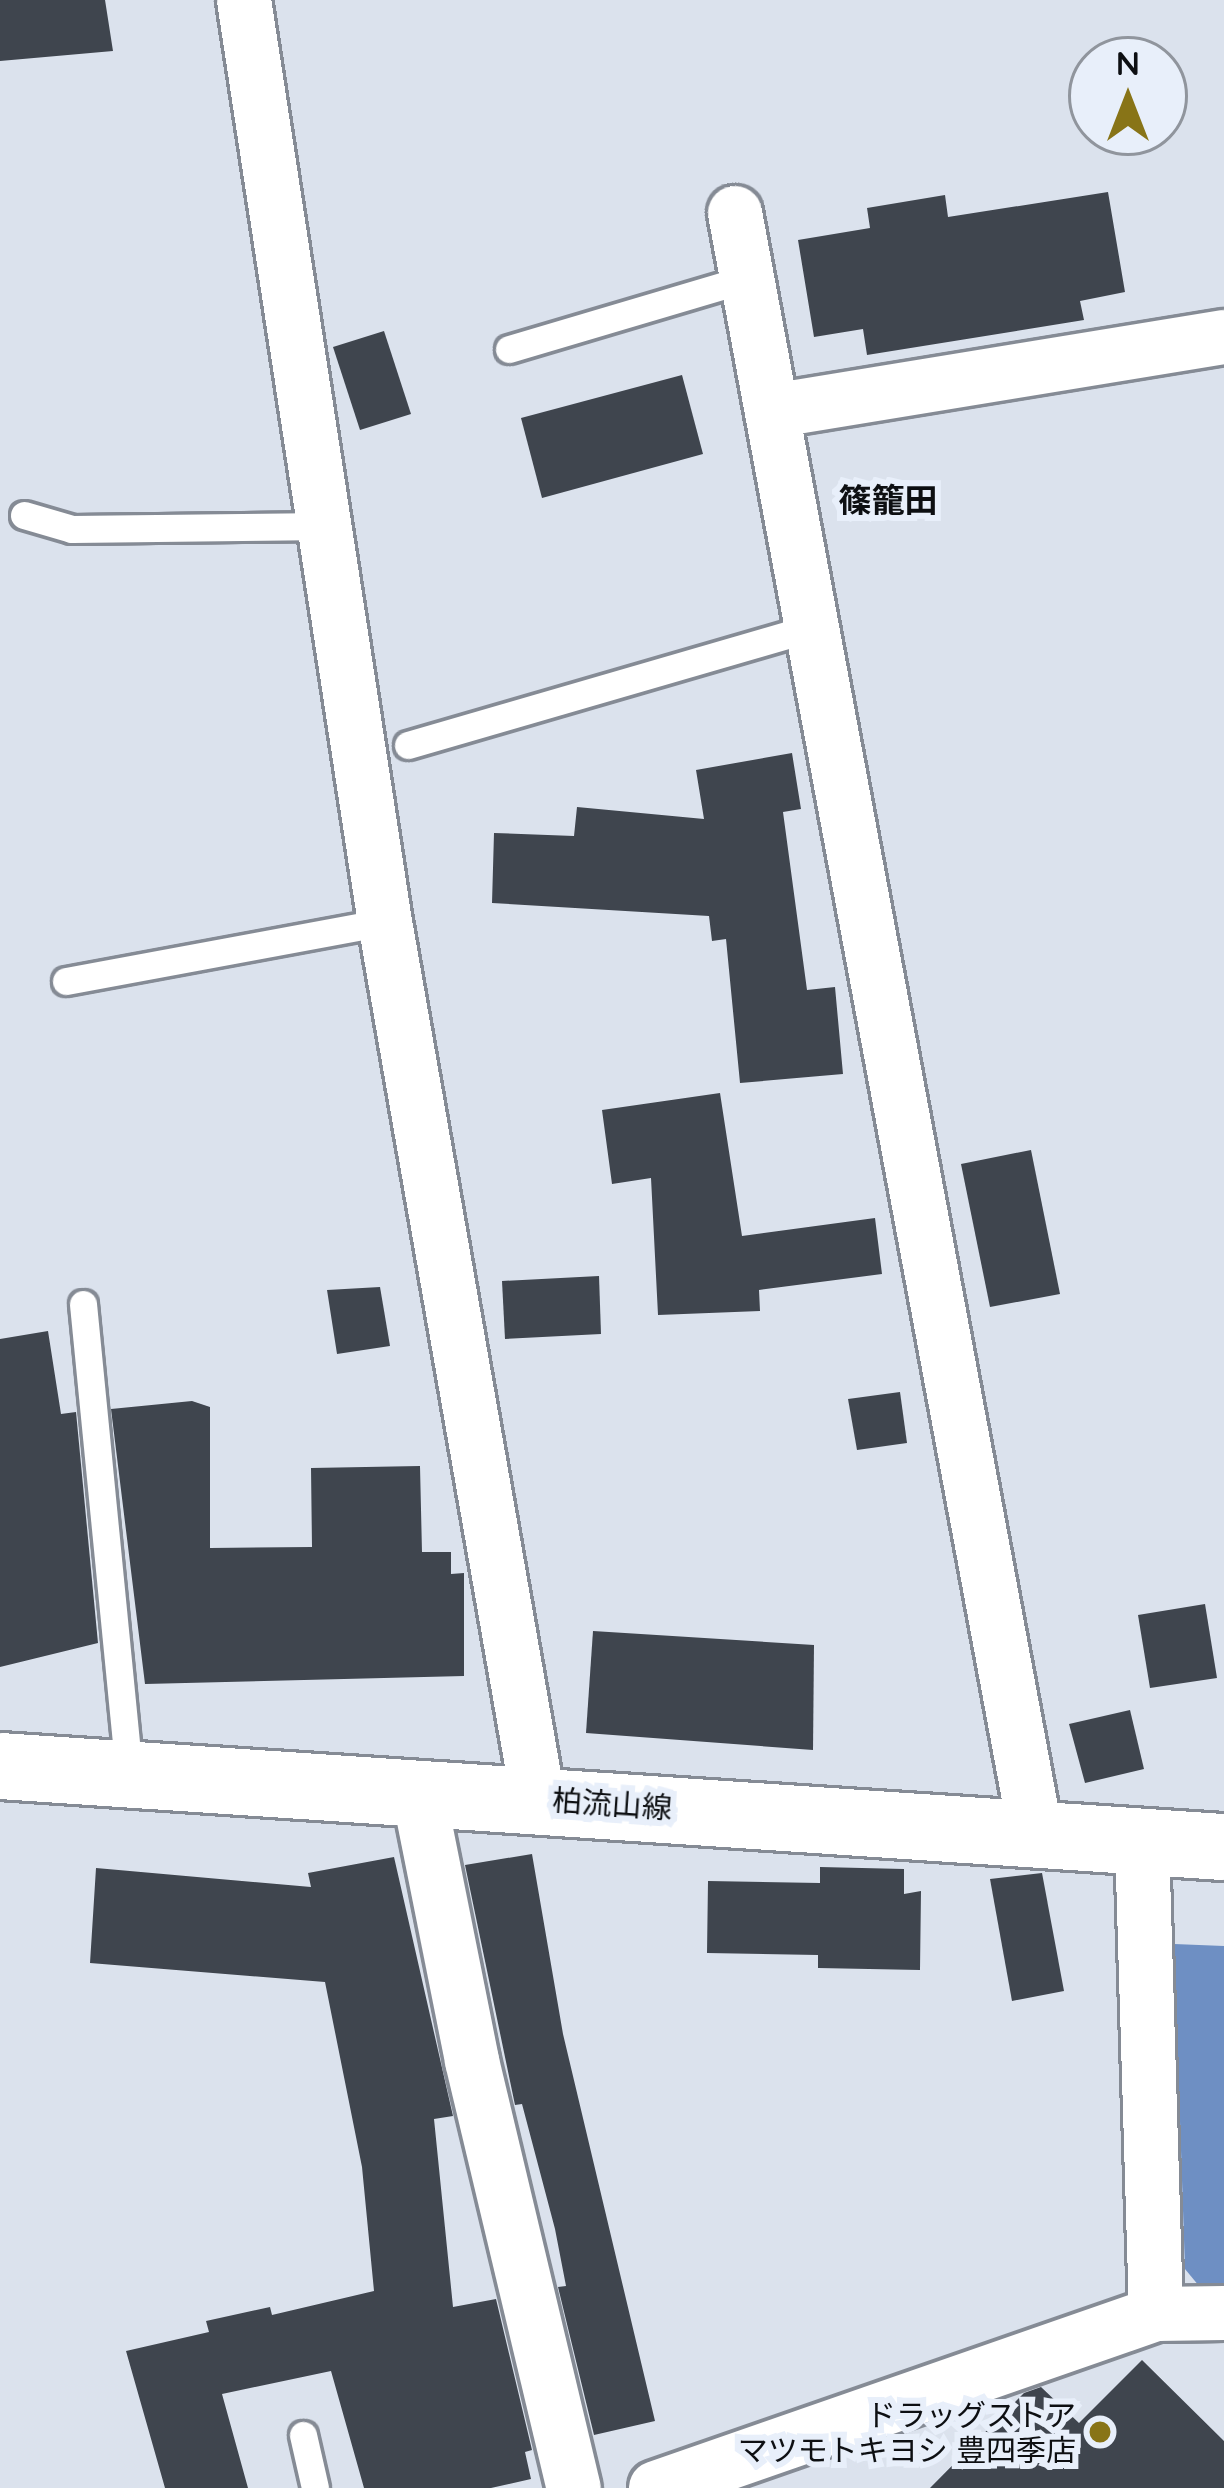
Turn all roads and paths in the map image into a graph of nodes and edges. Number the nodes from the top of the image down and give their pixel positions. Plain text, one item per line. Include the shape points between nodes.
1 (244, 0) edge
2 (736, 213) dead end
3 (749, 278) junction
4 (1224, 337) edge
5 (508, 349) dead end
6 (772, 411) junction
7 (24, 515) dead end
8 (327, 526) junction
9 (815, 627) junction
10 (408, 745) dead end
11 (385, 922) junction
12 (66, 981) dead end
13 (83, 1304) dead end
14 (0, 1766) edge
15 (129, 1773) junction
16 (419, 1795) junction
17 (538, 1799) junction
18 (1036, 1835) junction
19 (1142, 1841) junction
20 (1224, 1847) edge
21 (1224, 2313) edge
22 (1156, 2314) junction
23 (303, 2435) dead end
24 (315, 2488) edge
25 (574, 2488) edge
26 (656, 2488) edge

1 - 8 street
2 - 3 street
3 - 5 lane
3 - 6 street
4 - 6 street
6 - 9 street
7 - 8 lane via 72,529
8 - 11 street
9 - 10 lane
9 - 18 street
11 - 12 lane
11 - 17 street
13 - 15 lane
14 - 15 main road, 柏流山線
15 - 16 main road, 柏流山線
16 - 17 main road, 柏流山線
16 - 25 street via 472,2061
17 - 18 main road, 柏流山線
18 - 19 main road, 柏流山線
19 - 20 main road, 柏流山線
19 - 22 street
21 - 22 street
22 - 26 street
23 - 24 lane

